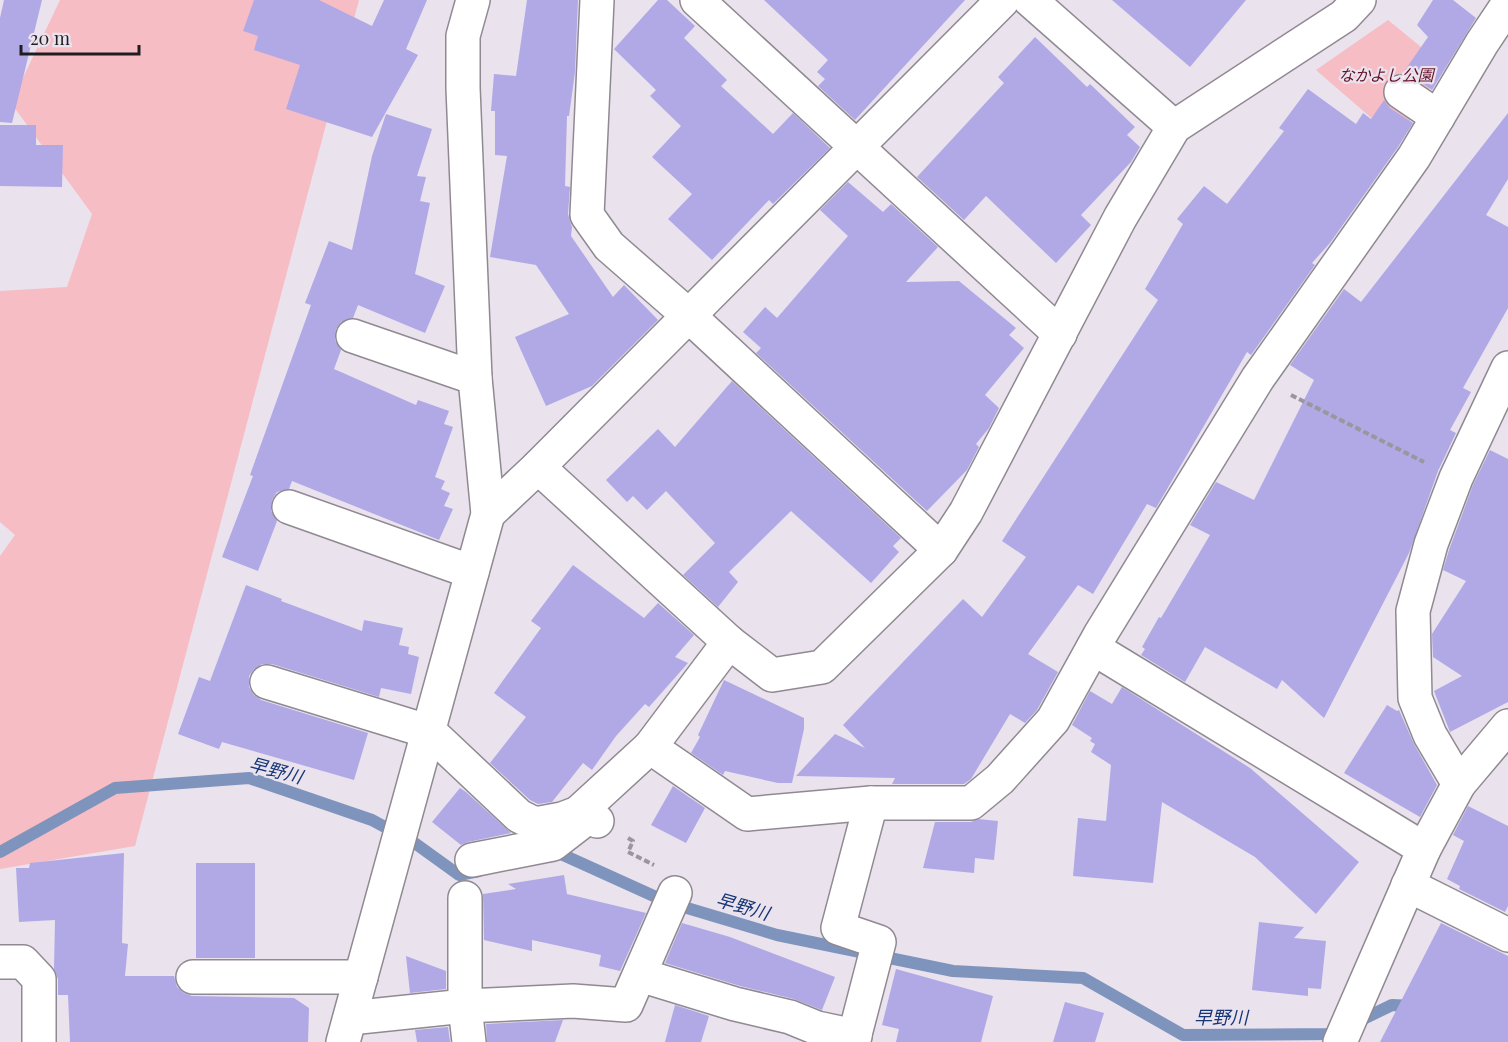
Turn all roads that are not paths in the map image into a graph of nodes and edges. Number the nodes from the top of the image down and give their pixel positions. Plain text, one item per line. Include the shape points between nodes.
1 (473, 0) edge
2 (597, 0) edge
3 (697, 0) edge
4 (1003, 0) edge
5 (1029, 0) edge
6 (1359, 0) edge
7 (1508, 4) edge
8 (1401, 92) dead end
9 (1438, 117) junction
10 (1174, 127) junction
11 (856, 146) junction
12 (688, 315) junction
13 (1060, 334) junction
14 (353, 336) dead end
15 (1508, 369) edge
16 (475, 378) junction
17 (538, 467) junction
18 (289, 507) dead end
19 (488, 514) junction
20 (941, 550) junction
21 (472, 572) junction
22 (729, 642) junction
23 (1093, 648) junction
24 (267, 682) dead end
25 (1508, 726) edge
26 (430, 732) junction
27 (650, 747) junction
28 (1459, 784) junction
29 (871, 803) junction
30 (590, 818) junction
31 (1424, 849) junction
32 (472, 860) dead end
33 (1408, 885) junction
34 (675, 893) road end
35 (465, 898) dead end
36 (1508, 935) edge
37 (0, 962) edge
38 (640, 975) junction
39 (192, 977) dead end
40 (362, 977) junction
41 (465, 1006) junction
42 (347, 1030) edge
43 (854, 1039) edge
44 (39, 1042) edge
45 (469, 1042) edge
46 (1340, 1042) edge

1 - 16 street via 463,36 463,87
2 - 12 street via 587,215 609,246
3 - 11 street
4 - 11 street
5 - 10 street
6 - 10 street via 1344,16
7 - 9 street
8 - 9 street
9 - 23 street via 1408,167 1258,378
10 - 13 street via 1120,218
11 - 12 street
11 - 13 street
12 - 17 street
12 - 20 street
13 - 20 street via 966,512
14 - 16 street
15 - 28 street via 1456,478 1431,544 1413,611 1415,698 1430,735
16 - 19 street
17 - 19 street
17 - 22 street
18 - 21 street
19 - 21 street
20 - 22 street via 822,667 772,675
21 - 26 street
22 - 27 street
23 - 29 street via 1053,720 1000,779 971,803
23 - 31 street
24 - 26 street
25 - 28 street
26 - 30 street via 519,816 535,824
26 - 40 street
27 - 29 street via 747,814
27 - 30 street
28 - 31 street
29 - 43 street via 838,927 873,966
30 - 32 street via 553,844
31 - 33 street
33 - 36 street
33 - 46 street
34 - 38 street
35 - 41 street
37 - 44 street via 23,962 39,979
38 - 41 street via 626,1005 573,1000
38 - 43 street
39 - 40 street
40 - 42 street
41 - 42 street
41 - 45 street

